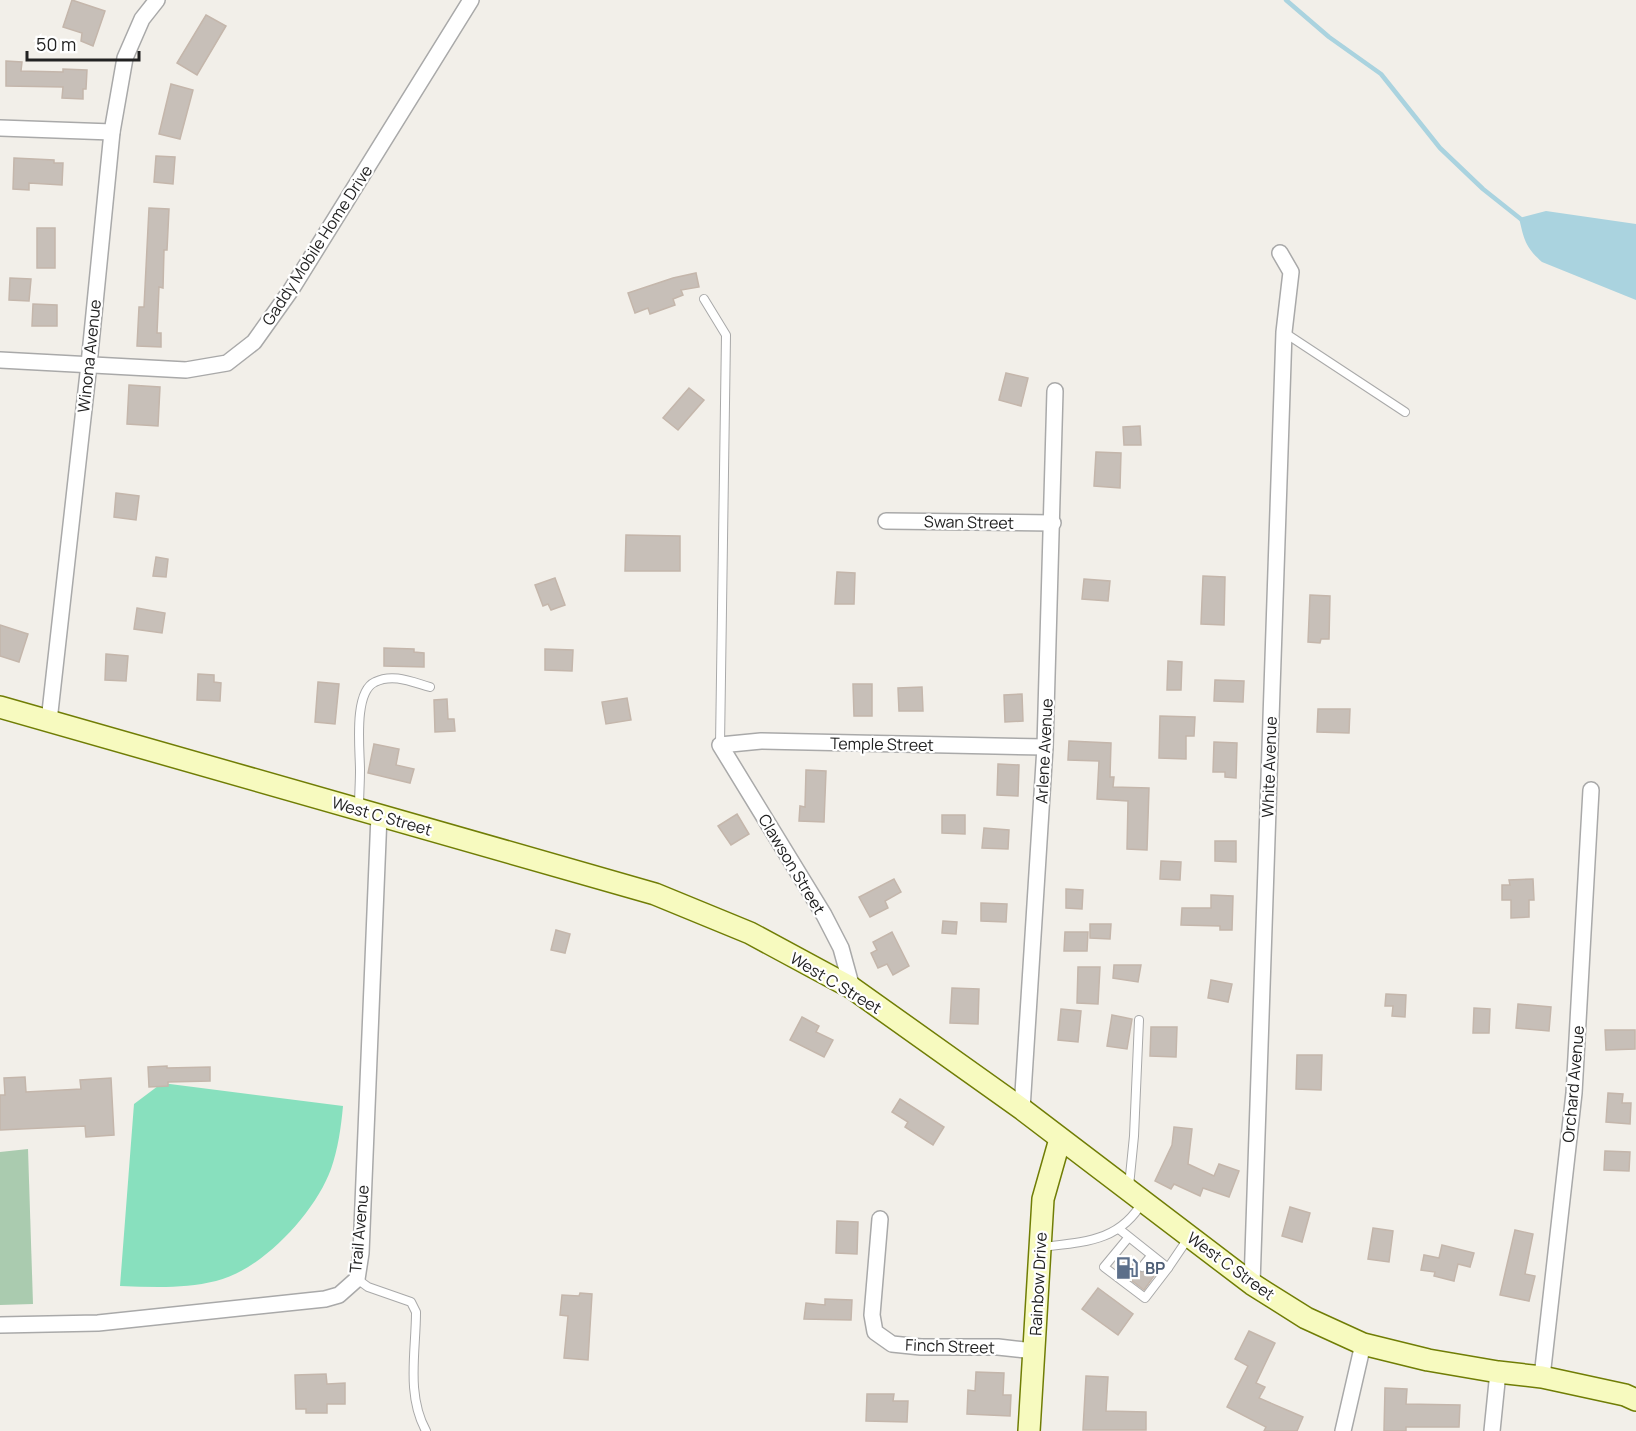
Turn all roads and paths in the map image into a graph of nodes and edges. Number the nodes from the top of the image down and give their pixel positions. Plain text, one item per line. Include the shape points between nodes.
1 (157, 0) edge
2 (471, 0) edge
3 (0, 128) edge
4 (112, 132) junction
5 (1280, 253) dead end
6 (704, 299) dead end
7 (1284, 332) junction
8 (0, 360) edge
9 (89, 364) junction
10 (1055, 391) dead end
11 (1405, 412) dead end
12 (886, 521) dead end
13 (1053, 523) junction
14 (429, 687) dead end
15 (0, 707) edge
16 (50, 721) junction
17 (720, 745) junction
18 (1045, 747) junction
19 (1591, 790) dead end
20 (368, 812) junction
21 (852, 988) junction
22 (1139, 1020) dead end
23 (1022, 1109) junction
24 (1060, 1139) junction
25 (1136, 1196) junction
26 (880, 1220) dead end
27 (1119, 1229) junction
28 (1190, 1236) junction
29 (1128, 1238) junction
30 (1040, 1247) junction
31 (1151, 1256) junction
32 (1142, 1267) dead end
33 (1167, 1268) junction
34 (357, 1279) junction
35 (1252, 1284) junction
36 (0, 1325) edge
37 (1363, 1344) junction
38 (1034, 1351) junction
39 (1498, 1372) junction
40 (1542, 1377) junction
41 (1636, 1400) edge
42 (426, 1431) edge
43 (1029, 1431) edge
44 (1343, 1431) edge
45 (1491, 1431) edge

1 - 4 street, Winona Avenue via 142,19 125,58
2 - 9 street, Gaddy Mobile Home Drive via 297,280 254,342 226,363 186,370
3 - 4 street
4 - 9 street, Winona Avenue
5 - 7 street, White Avenue via 1290,272
6 - 17 lane via 726,335
7 - 11 lane
7 - 35 street, White Avenue
8 - 9 street, Gaddy Mobile Home Drive
9 - 16 street, Winona Avenue
10 - 13 street, Arlene Avenue
12 - 13 street, Swan Street
13 - 18 street, Arlene Avenue
14 - 20 lane via 401,678 374,682 366,690 358,745
15 - 16 main road, West C Street
16 - 20 main road, West C Street
17 - 18 street, Temple Street via 761,741
17 - 21 street, Clawson Street via 824,915 841,948
18 - 23 street, Arlene Avenue
19 - 40 street, Orchard Avenue via 1574,1093
20 - 21 main road, West C Street via 655,894 750,933
20 - 34 street, Trail Avenue via 361,1253
21 - 23 main road, West C Street
22 - 25 lane via 1134,1136
23 - 24 main road, West C Street
24 - 25 main road, West C Street
24 - 30 main road, Rainbow Drive via 1043,1199
25 - 27 lane via 1134,1216
25 - 28 main road, West C Street
26 - 38 street, Finch Street via 872,1315 875,1332 892,1344
27 - 29 lane
27 - 30 lane via 1100,1238
28 - 33 lane
28 - 35 main road, West C Street
29 - 31 lane
29 - 33 lane via 1104,1267 1145,1298
30 - 38 main road, Rainbow Drive
31 - 32 lane
31 - 33 lane
34 - 36 street, Trail Avenue via 339,1294 325,1299 98,1323
34 - 42 lane via 368,1287 411,1302 416,1312 413,1387
35 - 37 main road, West C Street via 1306,1318
37 - 39 main road, West C Street
37 - 44 street
38 - 43 main road, Rainbow Drive
39 - 40 main road, West C Street
39 - 45 street
40 - 41 main road, West C Street

